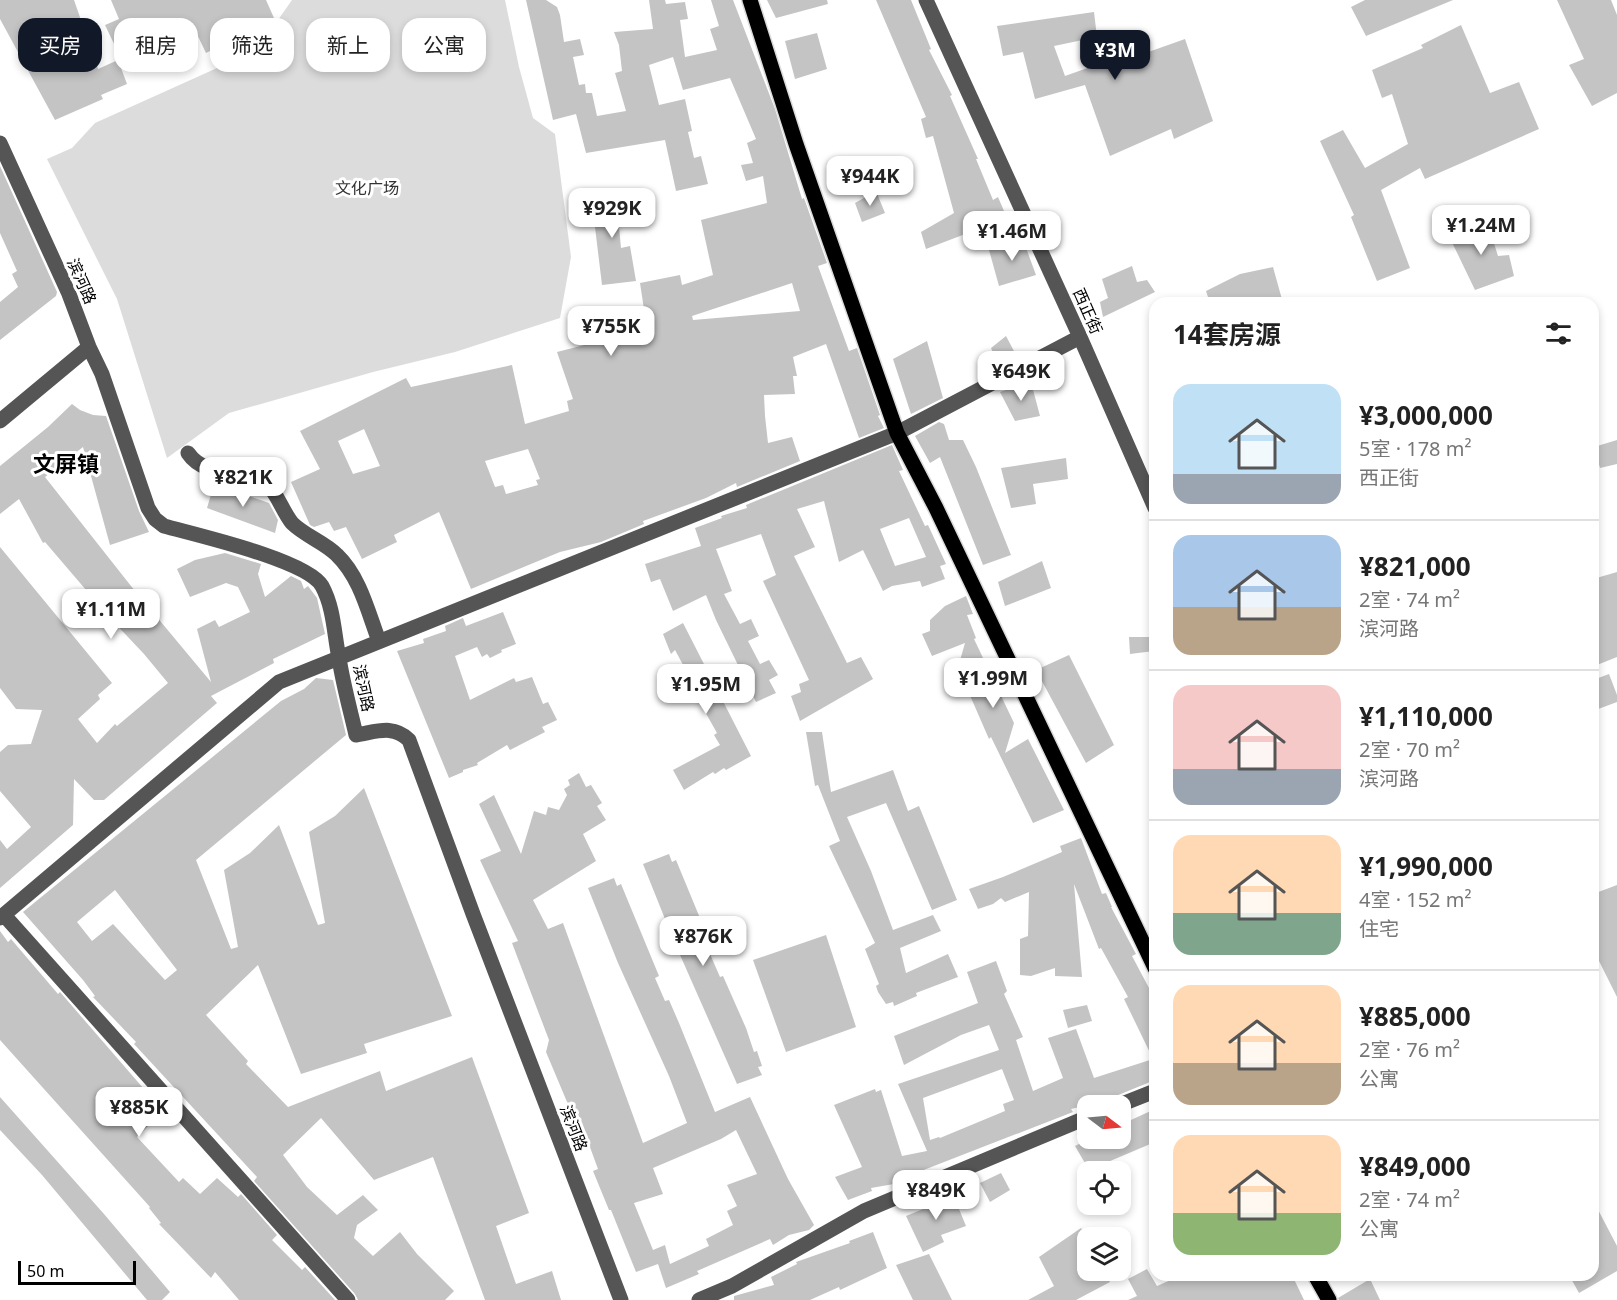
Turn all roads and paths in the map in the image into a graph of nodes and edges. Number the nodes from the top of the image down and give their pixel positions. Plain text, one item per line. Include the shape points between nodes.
1 (750, 0) edge
2 (926, 0) edge
3 (0, 143) edge
4 (1080, 337) junction
5 (89, 347) junction
6 (0, 421) edge
7 (897, 433) junction
8 (188, 453) dead end
9 (1149, 494) edge
10 (379, 641) junction
11 (339, 657) junction
12 (2, 917) edge
13 (1149, 955) edge
14 (1149, 1093) edge
15 (1131, 1100) edge
16 (1077, 1122) edge
17 (1319, 1281) edge
18 (734, 1293) edge
19 (348, 1300) edge
20 (621, 1300) edge
21 (699, 1300) edge
22 (1329, 1300) edge

1 - 7 main road
2 - 4 street, 西正街
3 - 5 street, 滨河路
4 - 7 street
4 - 9 street, 西正街
5 - 6 street
5 - 11 street, 滨河路 via 155,519 164,526 237,546 314,577 333,617
7 - 10 street
7 - 13 main road
8 - 10 street via 195,463 205,467 267,484 290,520 349,567
10 - 11 street
11 - 12 street via 279,682
11 - 20 street, 滨河路 via 356,735 390,730 409,740
12 - 19 street
14 - 15 street
16 - 18 street via 864,1211
17 - 22 main road
18 - 21 street

